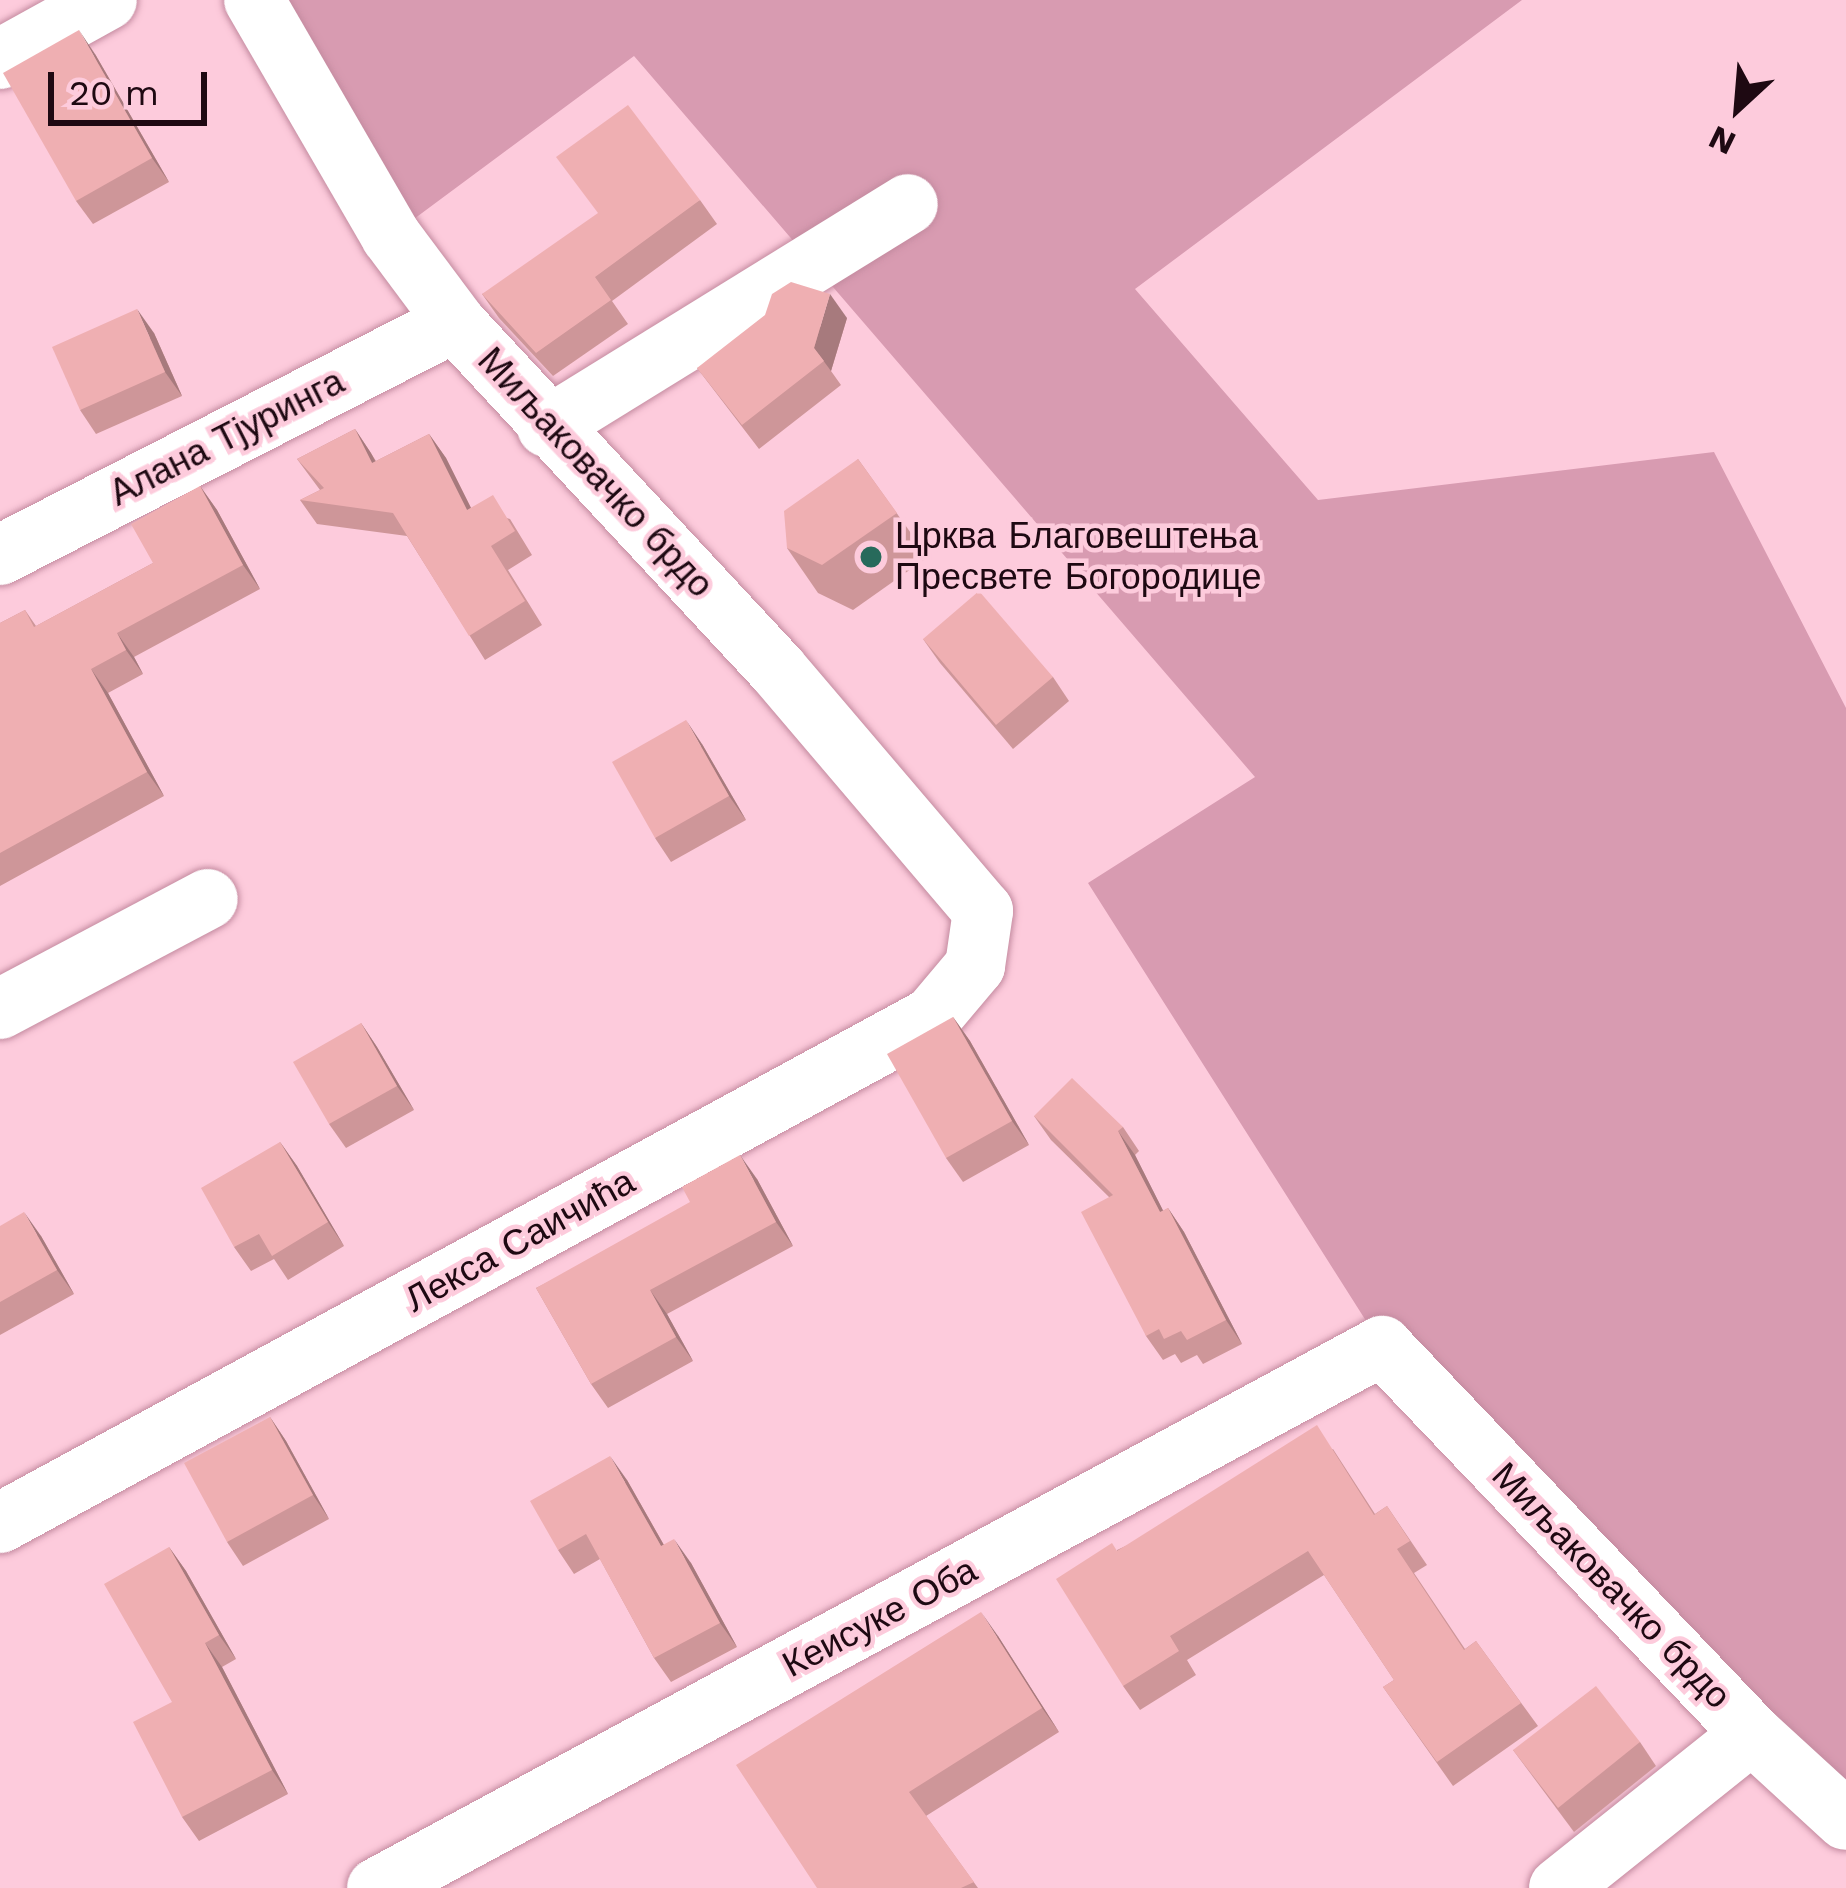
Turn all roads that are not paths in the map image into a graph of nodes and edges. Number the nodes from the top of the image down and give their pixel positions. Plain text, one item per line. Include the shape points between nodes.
1 (107, 0) edge
2 (254, 0) edge
3 (0, 59) edge
4 (908, 204) dead end
5 (455, 322) junction
6 (548, 427) junction
7 (0, 555) edge
8 (208, 899) dead end
9 (983, 911) joint
10 (0, 1009) edge
11 (1382, 1346) joint
12 (0, 1523) edge
13 (1751, 1734) junction
14 (1846, 1820) edge
15 (377, 1888) edge
16 (1559, 1888) edge

1 - 3 street
2 - 5 street, Миљаковачко брдо via 392,236
4 - 6 street
5 - 6 street, Миљаковачко брдо
5 - 7 street, Алана Тјуринга
6 - 9 street, Миљаковачко брдо via 777,668
8 - 10 street
9 - 12 street, Лекса Саичића via 975,966 932,1017
11 - 13 street, Миљаковачко брдо
11 - 15 street, Кеисуке Оба
13 - 14 street, Миљаковачко брдо
13 - 16 street

